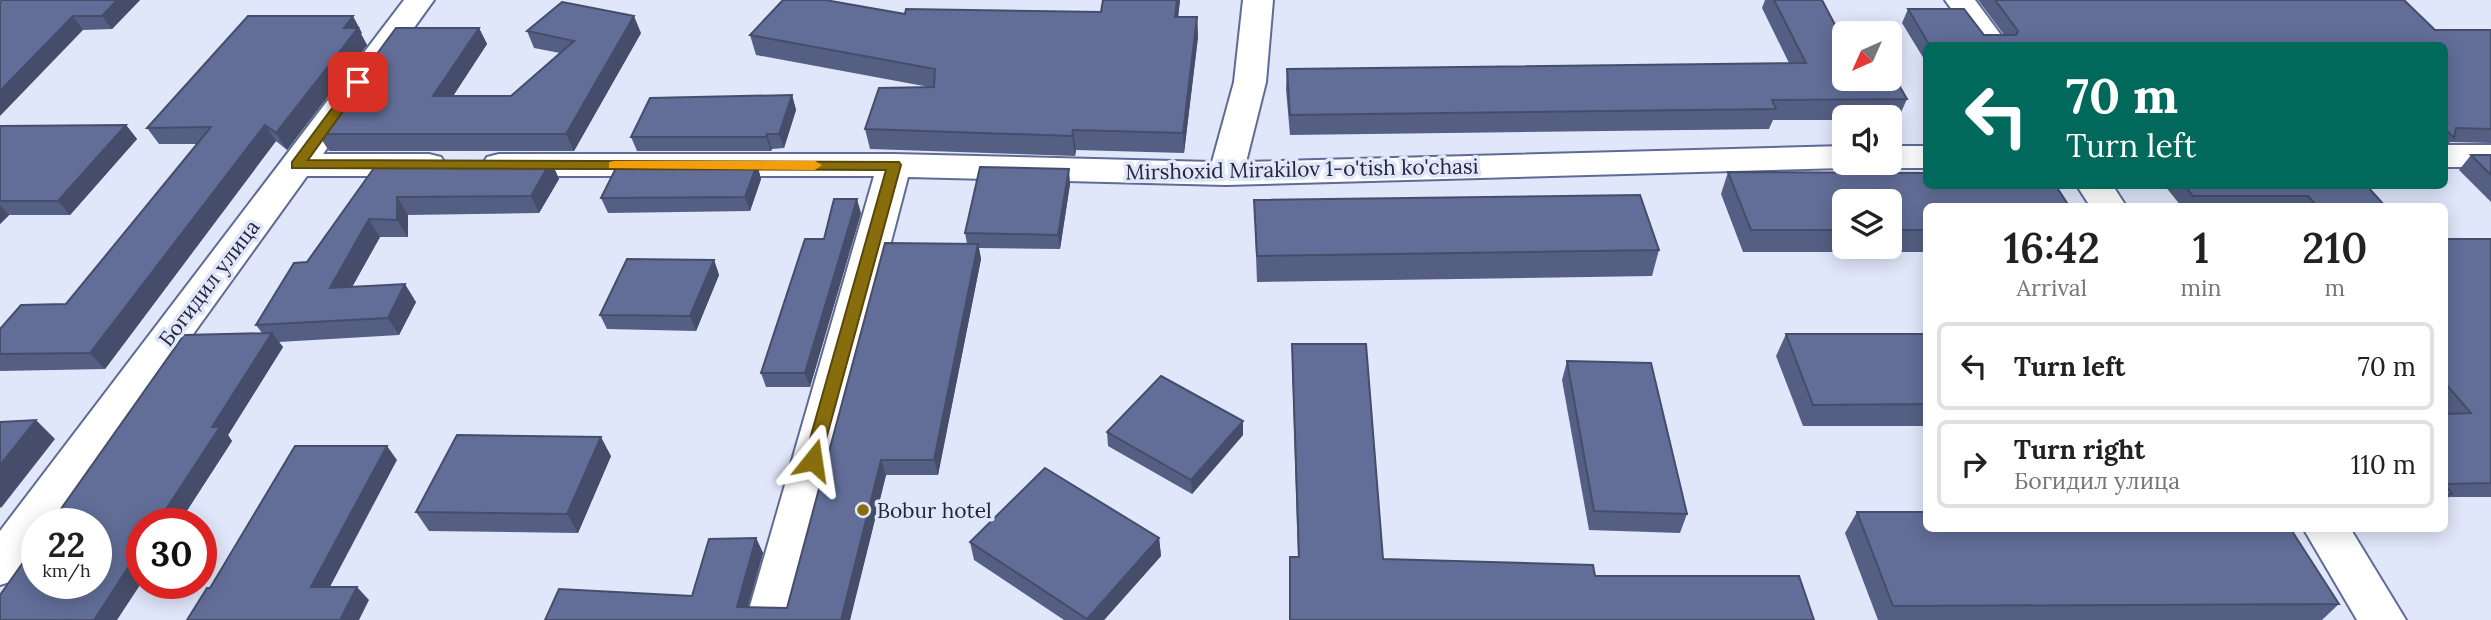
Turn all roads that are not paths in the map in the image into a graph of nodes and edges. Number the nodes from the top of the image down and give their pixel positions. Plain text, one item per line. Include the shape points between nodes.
1 (419, 0) edge
2 (1258, 0) edge
3 (1960, 0) edge
4 (1991, 42) edge
5 (2448, 156) edge
6 (2491, 156) edge
7 (1832, 157) edge
8 (1902, 157) edge
9 (1923, 157) edge
10 (297, 165) junction
11 (894, 165) junction
12 (1226, 174) junction
13 (2328, 532) edge
14 (0, 566) edge
15 (769, 620) edge
16 (2383, 620) edge

1 - 10 street, Богидил улица
2 - 12 street via 1250,82
3 - 4 street
5 - 6 street
7 - 12 street, Mirshoxid Mirakilov 1-o'tish ko'chasi
8 - 9 street
10 - 11 street, Mirshoxid Mirakilov 1-o'tish ko'chasi
10 - 14 street, Богидил улица
11 - 12 street, Mirshoxid Mirakilov 1-o'tish ko'chasi
11 - 15 street
13 - 16 street

